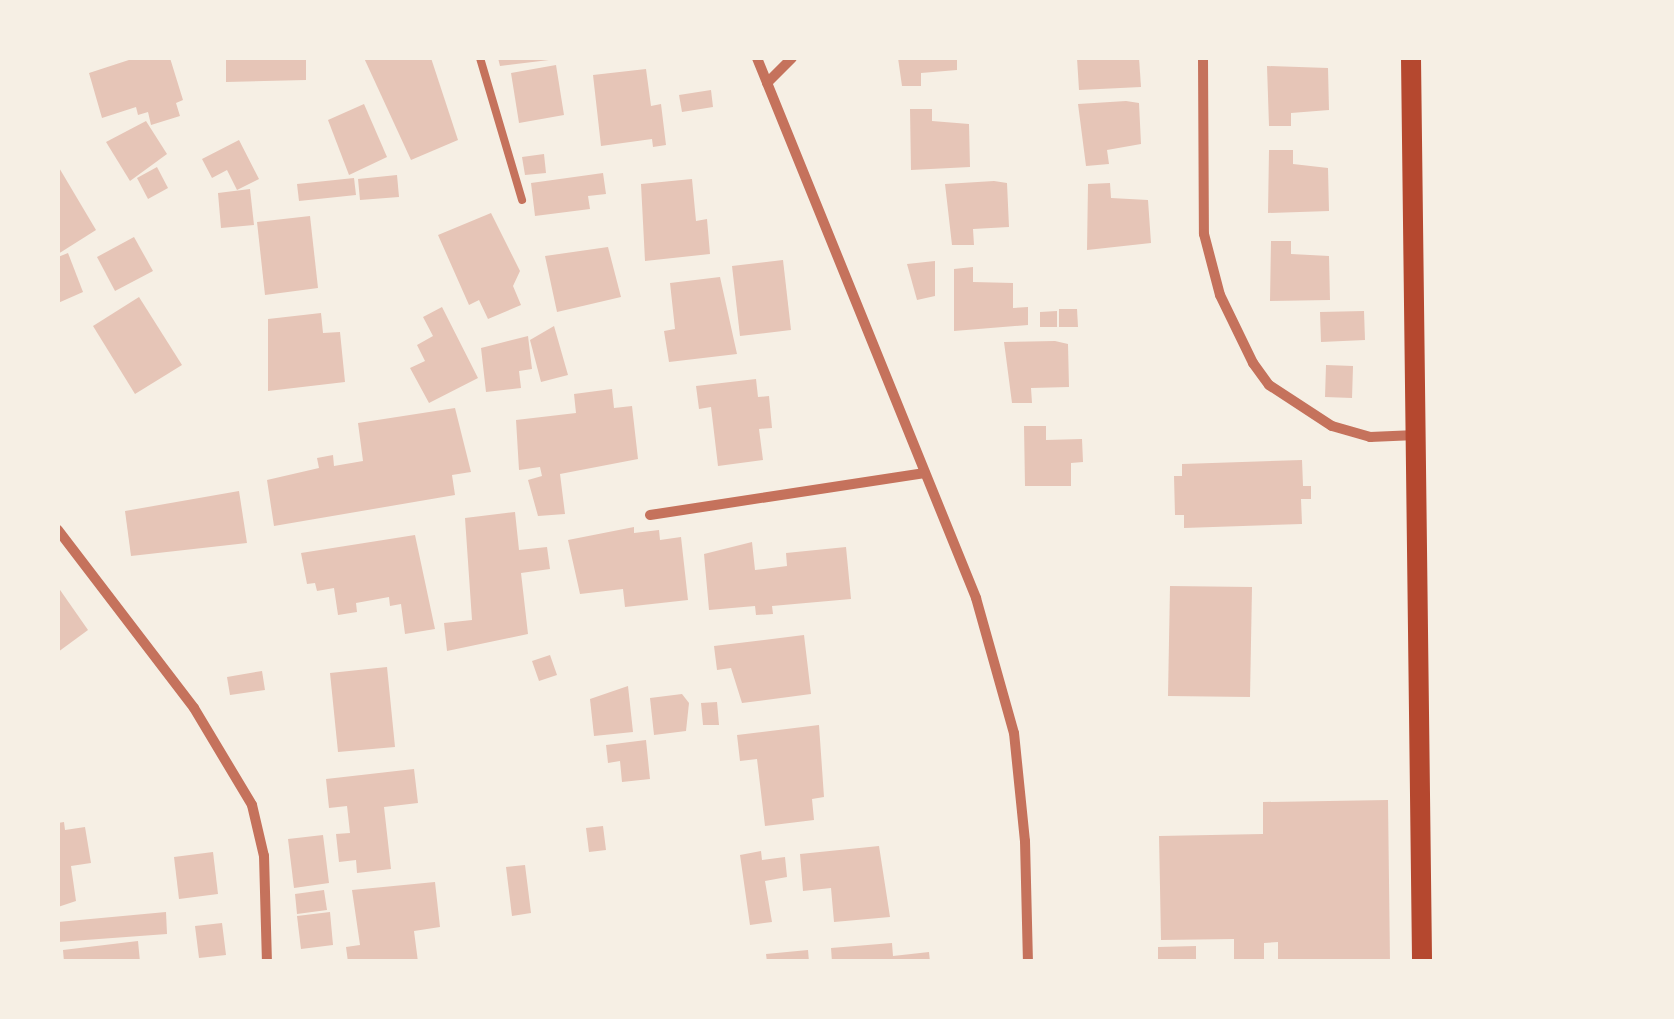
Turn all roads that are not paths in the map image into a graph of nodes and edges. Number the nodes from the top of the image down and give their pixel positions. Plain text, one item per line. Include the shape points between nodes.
1 (480, 58) edge
2 (757, 58) edge
3 (792, 58) edge
4 (1203, 58) edge
5 (1411, 58) edge
6 (767, 83) junction
7 (522, 200) dead end
8 (1417, 434) junction
9 (925, 473) junction
10 (650, 515) dead end
11 (58, 530) edge
12 (267, 962) edge
13 (1028, 962) edge
14 (1422, 962) edge

1 - 7 lane
2 - 6 street
3 - 6 street
4 - 8 street via 1204,234 1220,295 1252,363 1269,385 1332,426 1370,438
5 - 8 main road
6 - 9 street
8 - 14 main road
9 - 10 street
9 - 13 street via 976,598 1014,732 1026,841
11 - 12 street via 194,708 252,805 264,856

